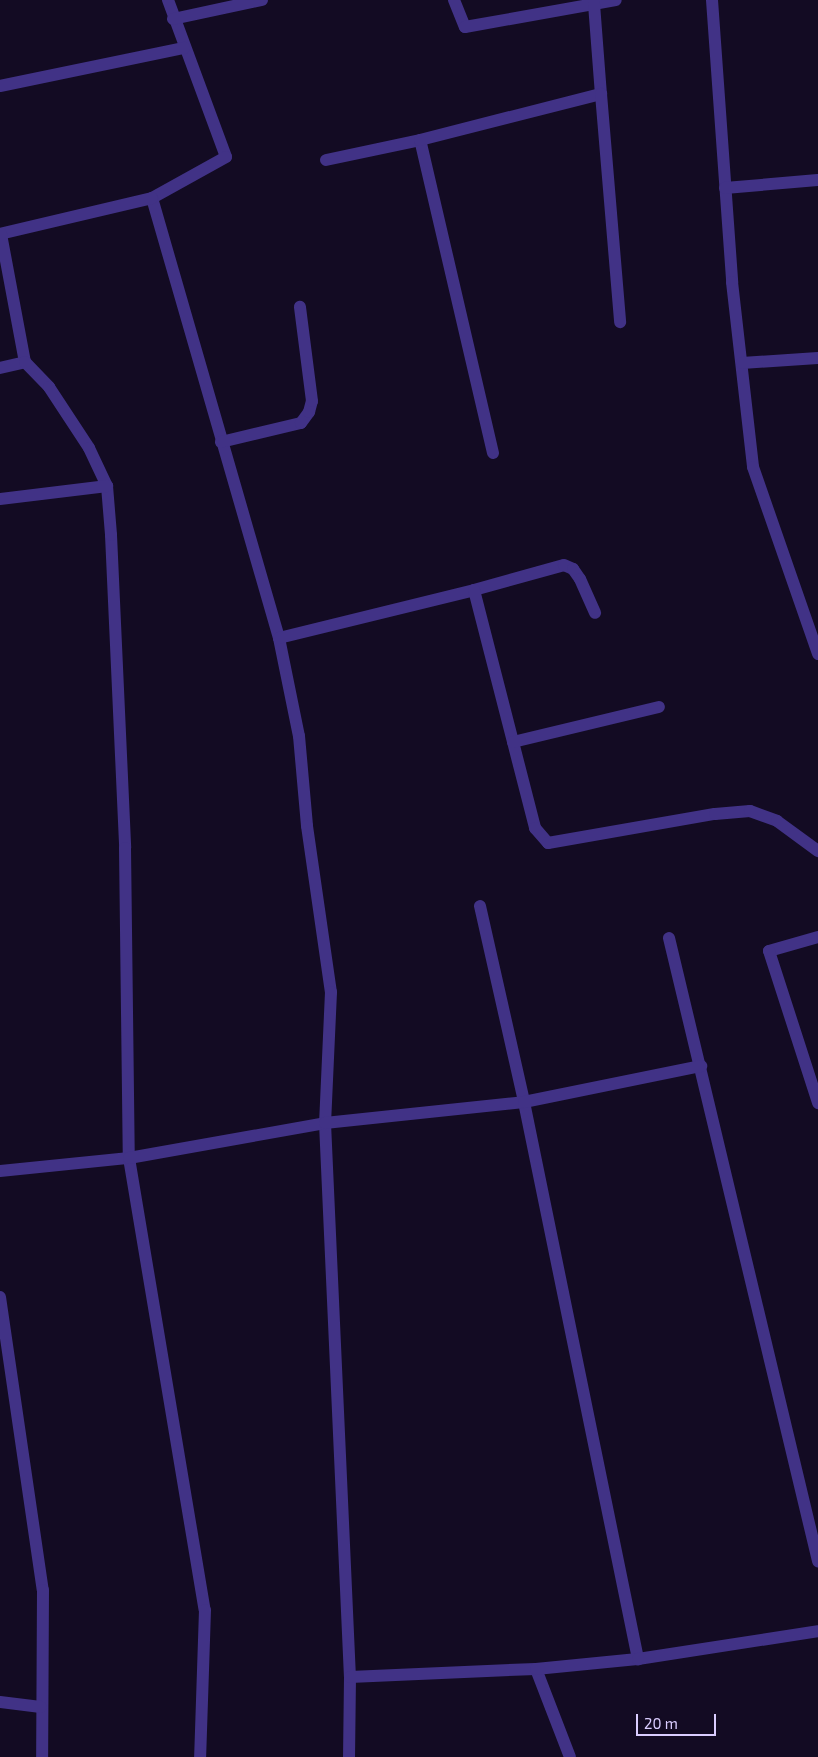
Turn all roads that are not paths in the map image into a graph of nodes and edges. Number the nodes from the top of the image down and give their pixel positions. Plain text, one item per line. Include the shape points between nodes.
1 (168, 0) edge
2 (262, 0) edge
3 (454, 0) edge
4 (616, 0) edge
5 (712, 0) edge
6 (594, 4) junction
7 (173, 19) junction
8 (184, 48) junction
9 (0, 86) edge
10 (601, 94) junction
11 (420, 140) junction
12 (326, 160) dead end
13 (818, 180) edge
14 (725, 188) junction
15 (152, 198) junction
16 (1, 234) edge
17 (300, 307) dead end
18 (620, 322) dead end
19 (818, 358) edge
20 (25, 362) junction
21 (742, 363) junction
22 (0, 368) edge
23 (221, 442) junction
24 (493, 453) dead end
25 (107, 486) junction
26 (0, 500) edge
27 (474, 590) junction
28 (595, 613) dead end
29 (279, 638) junction
30 (818, 654) edge
31 (658, 708) dead end
32 (512, 742) junction
33 (818, 851) edge
34 (480, 906) dead end
35 (818, 937) edge
36 (669, 938) dead end
37 (701, 1066) junction
38 (524, 1102) junction
39 (818, 1103) edge
40 (325, 1123) junction
41 (129, 1158) junction
42 (0, 1171) edge
43 (0, 1297) edge
44 (818, 1561) edge
45 (818, 1631) edge
46 (638, 1659) junction
47 (536, 1669) junction
48 (350, 1677) junction
49 (0, 1702) edge
50 (41, 1707) junction
51 (42, 1757) edge
52 (200, 1757) edge
53 (350, 1757) edge
54 (570, 1757) edge

1 - 7 street
2 - 7 street
3 - 6 street via 465,27
4 - 6 street
5 - 14 street
6 - 10 street
7 - 8 street
8 - 9 street
8 - 15 street via 226,157
10 - 11 street
10 - 18 street
11 - 12 street
11 - 24 street
13 - 14 street
14 - 21 street
15 - 16 street
15 - 23 street
16 - 20 street
17 - 23 street via 312,401 310,412 301,423
19 - 21 street
20 - 22 street
20 - 25 street via 49,387 88,448
21 - 30 street via 753,468
23 - 29 street
25 - 26 street
25 - 41 street via 125,848
27 - 28 street via 564,565 573,569 580,578
27 - 29 street
27 - 32 street
29 - 40 street via 299,736 331,992
31 - 32 street
32 - 33 street via 535,828 548,843 750,811 778,821
34 - 38 street
35 - 39 street via 769,951
36 - 37 street
37 - 38 street
37 - 44 street
38 - 40 street
38 - 46 street
40 - 41 street
40 - 48 street
41 - 42 street
41 - 52 street via 205,1610
43 - 50 street via 43,1590
45 - 46 street
46 - 47 street
47 - 48 street
47 - 54 street
48 - 53 street
49 - 50 street
50 - 51 street

